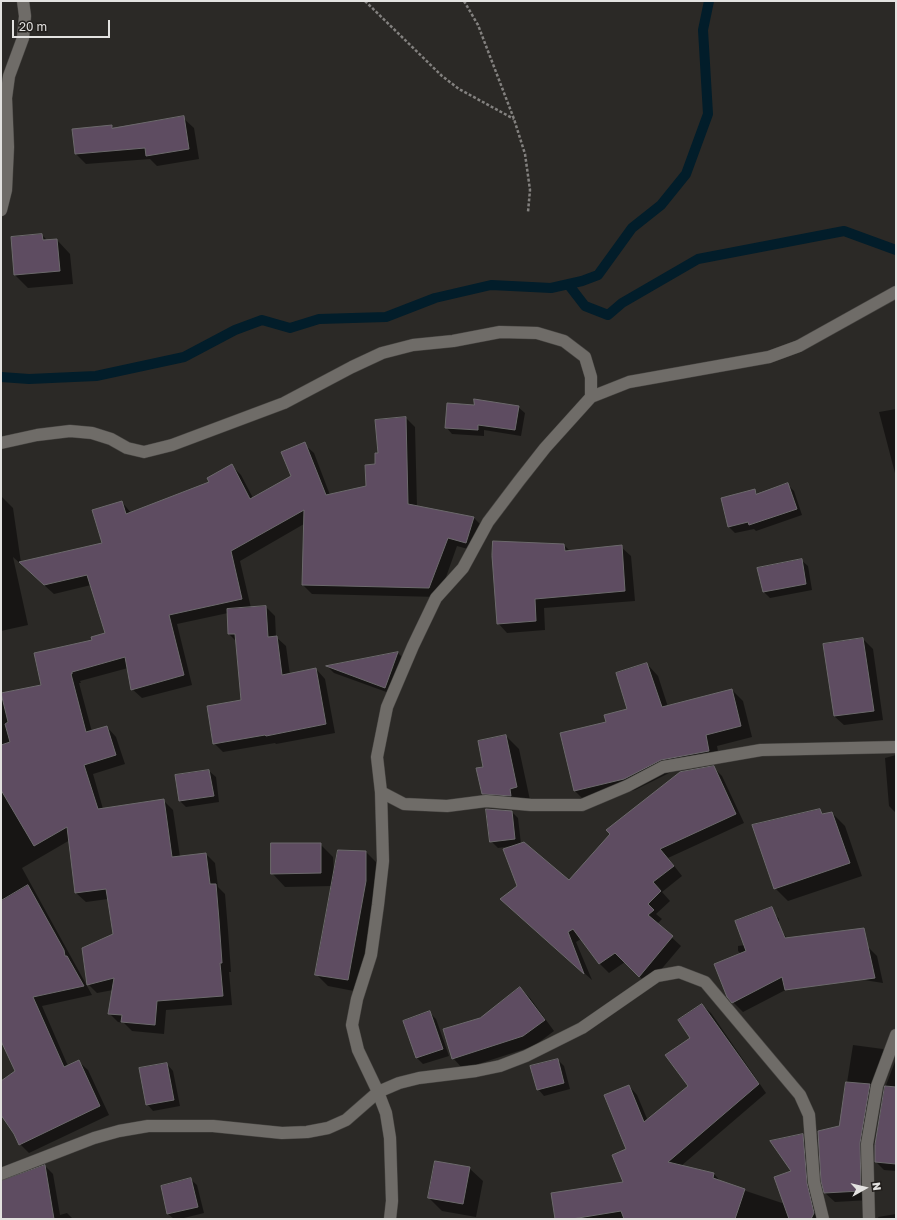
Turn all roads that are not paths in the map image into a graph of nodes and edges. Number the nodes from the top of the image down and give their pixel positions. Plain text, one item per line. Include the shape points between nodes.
1 (23, 1) edge
2 (1, 210) edge
3 (896, 292) edge
4 (591, 397) junction
5 (1, 443) edge
6 (896, 747) edge
7 (381, 792) junction
8 (896, 1035) edge
9 (378, 1092) junction
10 (1, 1174) edge
11 (390, 1219) edge
12 (824, 1219) edge
13 (869, 1219) edge

1 - 2 street via 23,38 9,76 6,98 8,147 6,190
3 - 4 street via 800,346 769,357 629,382
4 - 5 street via 591,376 585,357 564,342 537,333 500,332 413,345 382,353 284,403 144,452 127,448 112,439 92,433 70,430
4 - 7 street via 519,481 488,522 463,568 436,598 412,646 387,706 377,756
6 - 7 street via 761,750 663,767 627,786 582,804 532,805 486,801 447,806 404,804
7 - 9 street via 383,861 378,905 371,955 352,1025 358,1050
8 - 13 street via 877,1086 867,1144
9 - 10 street via 346,1120 328,1128 282,1133 213,1126 148,1126 94,1138
9 - 11 street via 386,1113 390,1138
9 - 12 street via 419,1078 476,1071 500,1066 526,1056 582,1028 657,976 679,972 705,982 800,1095 809,1115 814,1182

